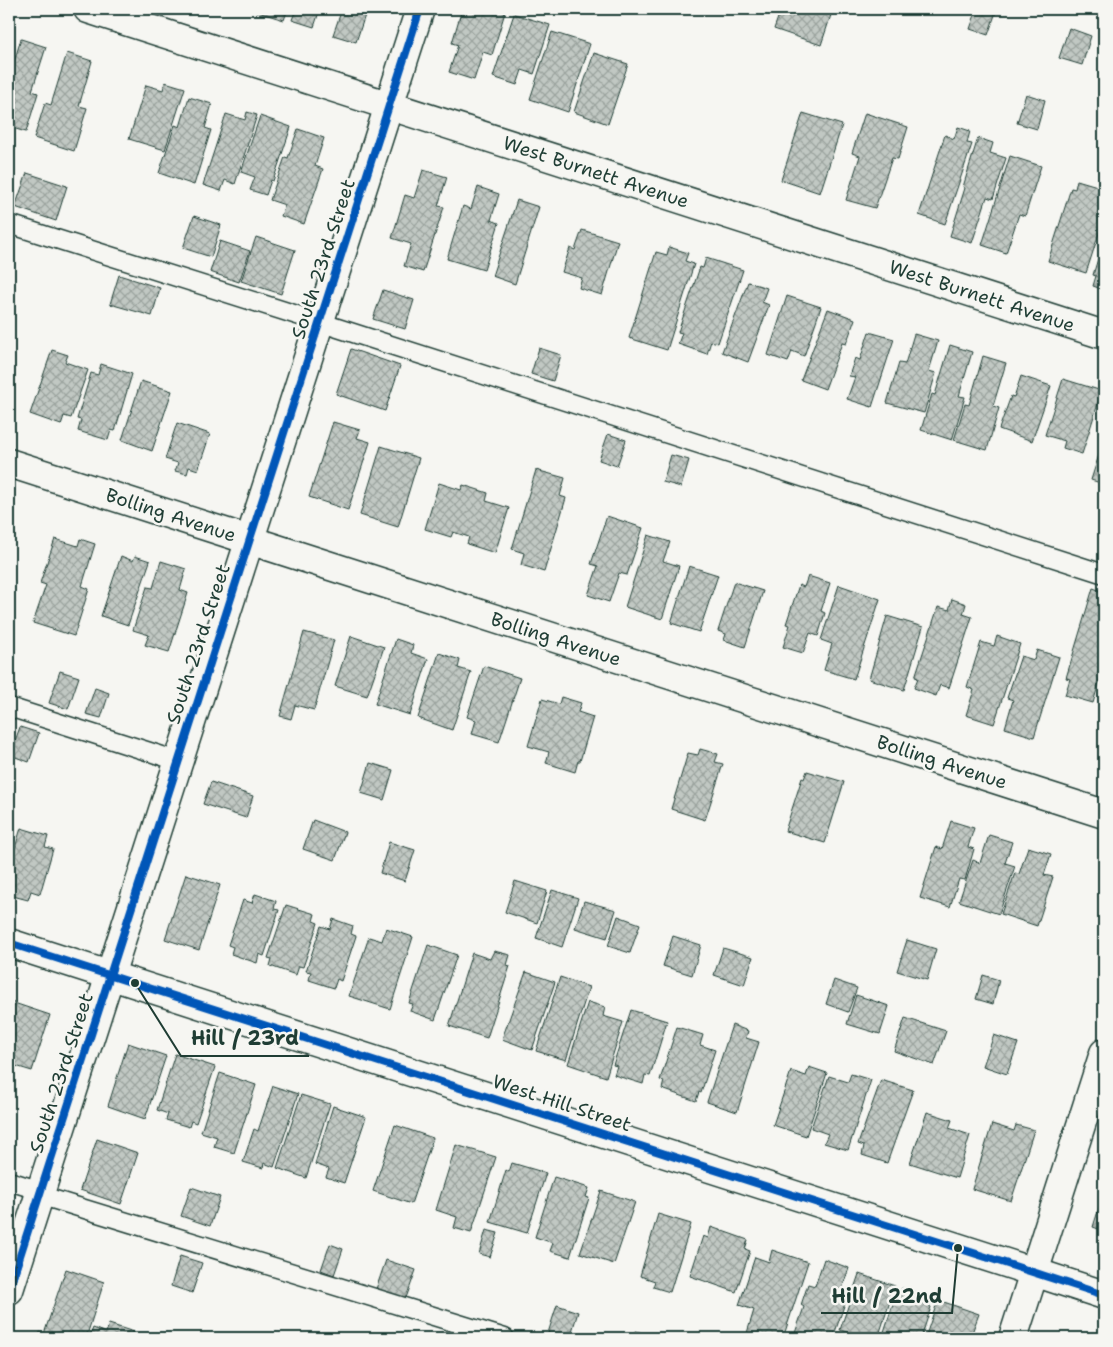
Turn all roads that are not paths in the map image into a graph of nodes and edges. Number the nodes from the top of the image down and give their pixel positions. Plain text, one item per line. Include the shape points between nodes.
1 (88, 9) edge
2 (420, 9) edge
3 (389, 106) junction
4 (9, 224) edge
5 (319, 322) junction
6 (1104, 335) edge
7 (9, 463) edge
8 (249, 540) junction
9 (1104, 574) edge
10 (9, 707) edge
11 (178, 761) junction
12 (1104, 814) edge
13 (9, 943) edge
14 (110, 975) junction
15 (1104, 1053) edge
16 (9, 1181) edge
17 (40, 1193) junction
18 (1034, 1272) junction
19 (9, 1290) edge
20 (1104, 1295) edge
21 (505, 1338) edge
22 (1013, 1338) edge

1 - 3 street, West Burnett Avenue
2 - 3 street, South 23rd Street
3 - 5 street, South 23rd Street
3 - 6 street, West Burnett Avenue
4 - 5 lane
5 - 8 street, South 23rd Street
5 - 9 lane
7 - 8 street, Bolling Avenue
8 - 11 street, South 23rd Street
8 - 12 street, Bolling Avenue
10 - 11 lane
11 - 14 street, South 23rd Street
13 - 14 street, West Hill Street
14 - 17 street, South 23rd Street
14 - 18 street, West Hill Street
15 - 18 street
16 - 17 lane
17 - 19 street, South 23rd Street
17 - 21 lane
18 - 20 street, West Hill Street
18 - 22 street

